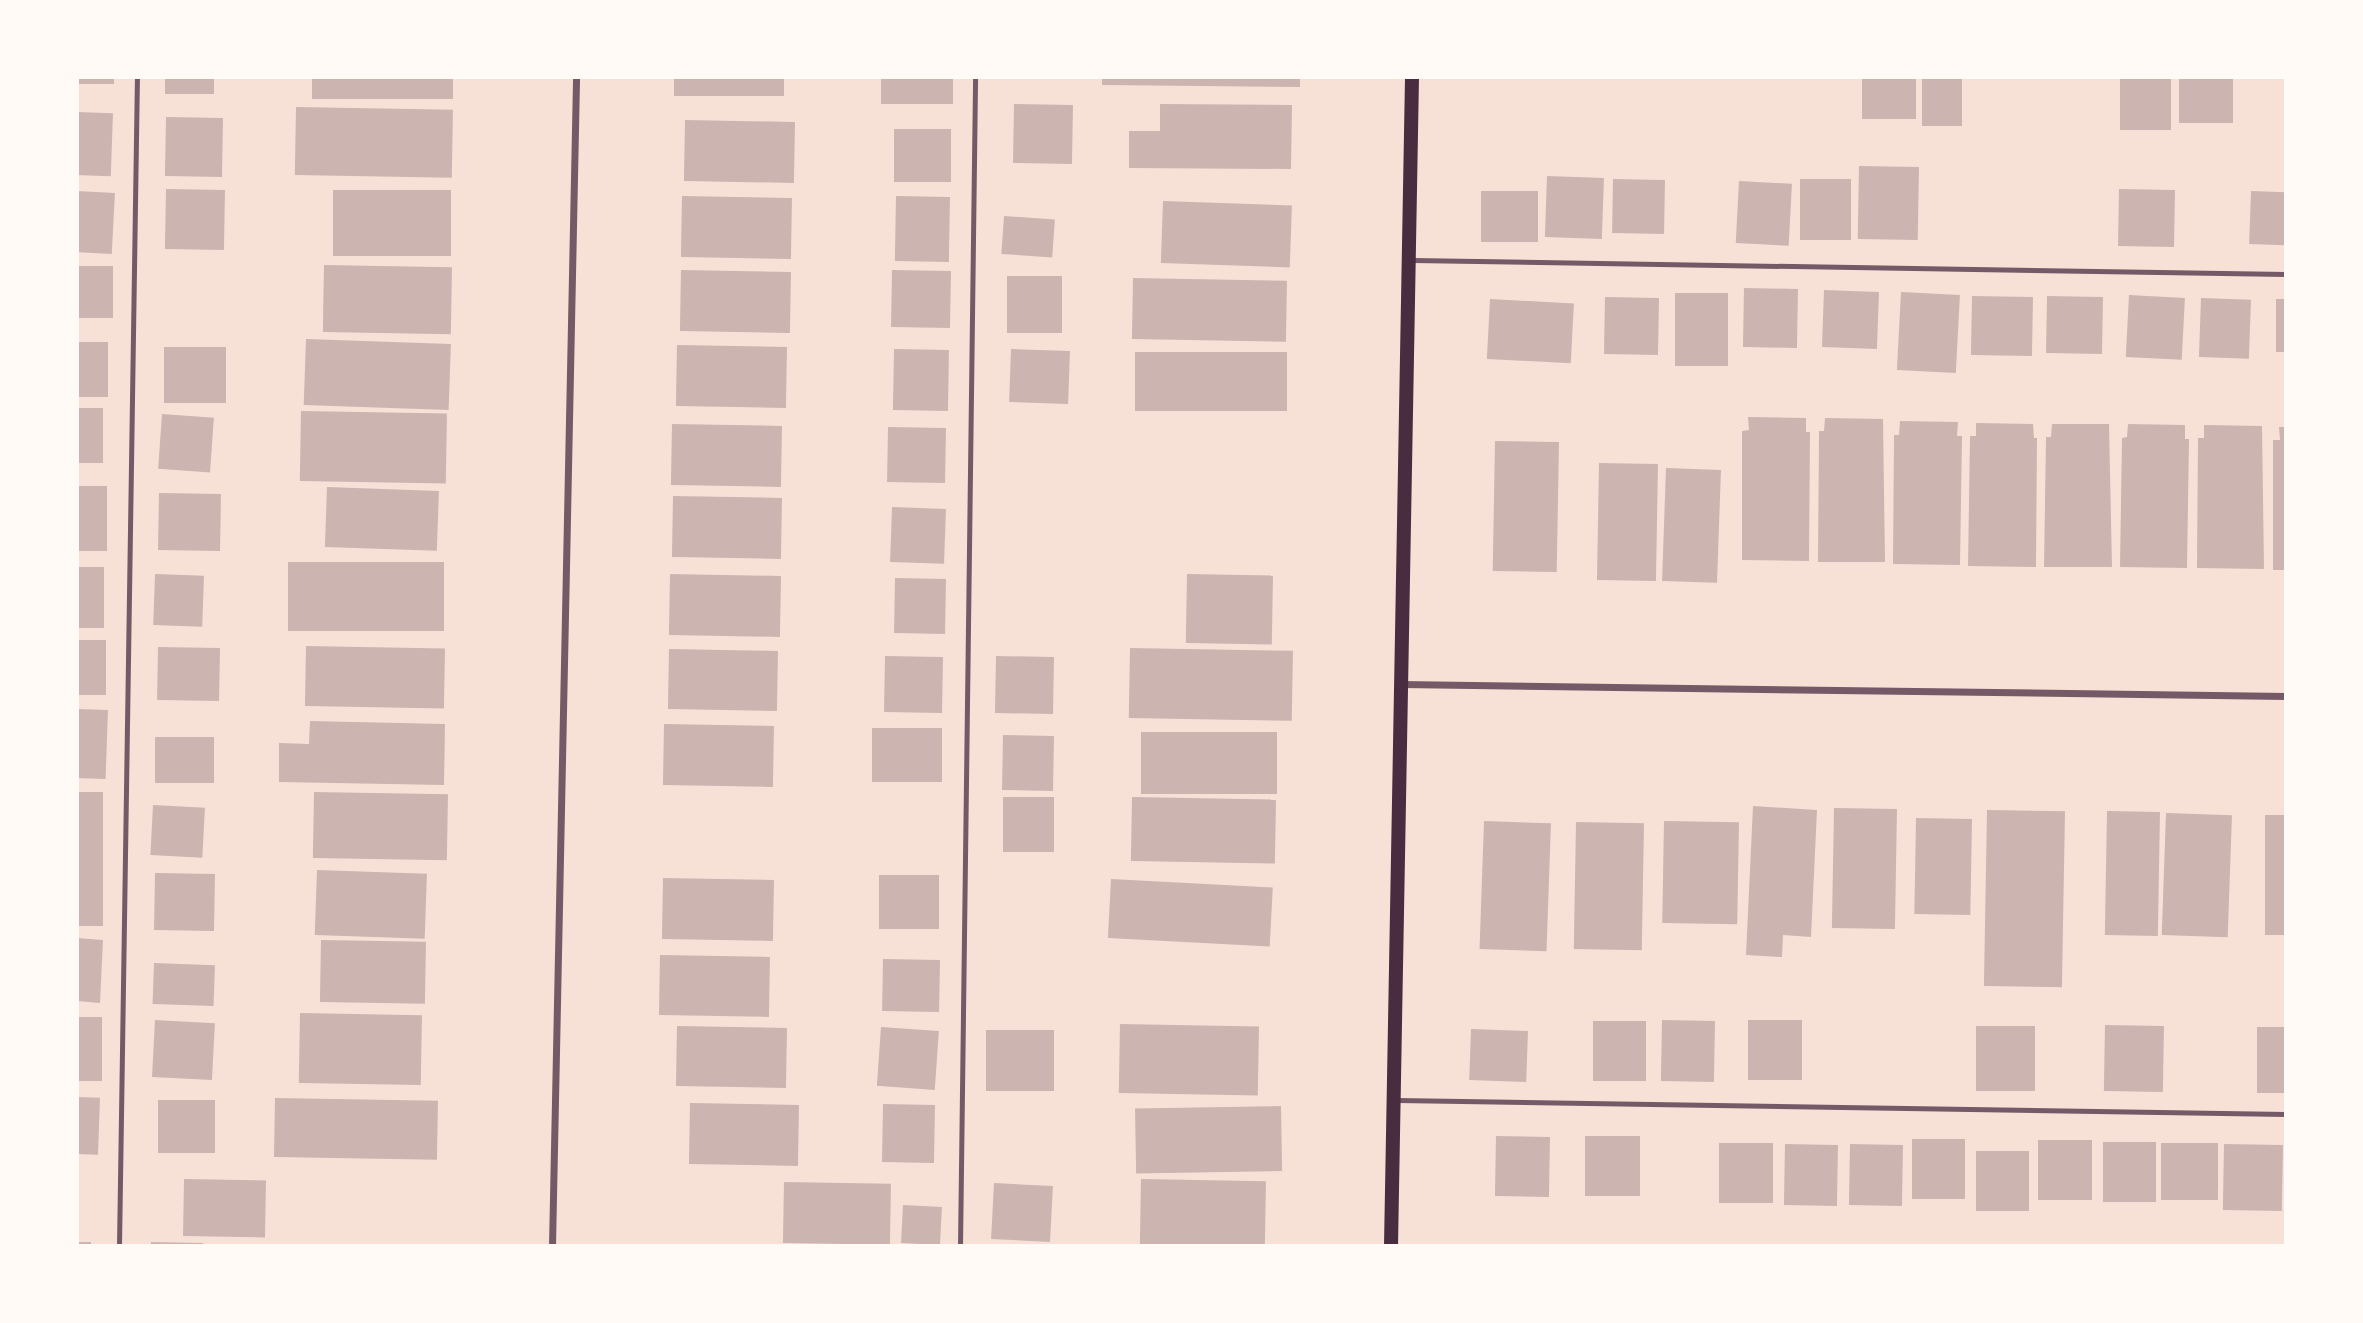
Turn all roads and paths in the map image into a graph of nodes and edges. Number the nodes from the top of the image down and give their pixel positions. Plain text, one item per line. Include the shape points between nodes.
1 (137, 77) edge
2 (576, 77) edge
3 (975, 77) edge
4 (1412, 77) edge
5 (1408, 260) junction
6 (2286, 274) edge
7 (1401, 684) junction
8 (2286, 696) edge
9 (1394, 1100) junction
10 (2286, 1114) edge
11 (119, 1246) edge
12 (552, 1246) edge
13 (960, 1246) edge
14 (1391, 1246) edge

1 - 11 lane
2 - 12 street
3 - 13 lane
4 - 5 main road
5 - 6 lane
5 - 7 main road
7 - 8 street
7 - 9 main road
9 - 10 lane
9 - 14 main road

